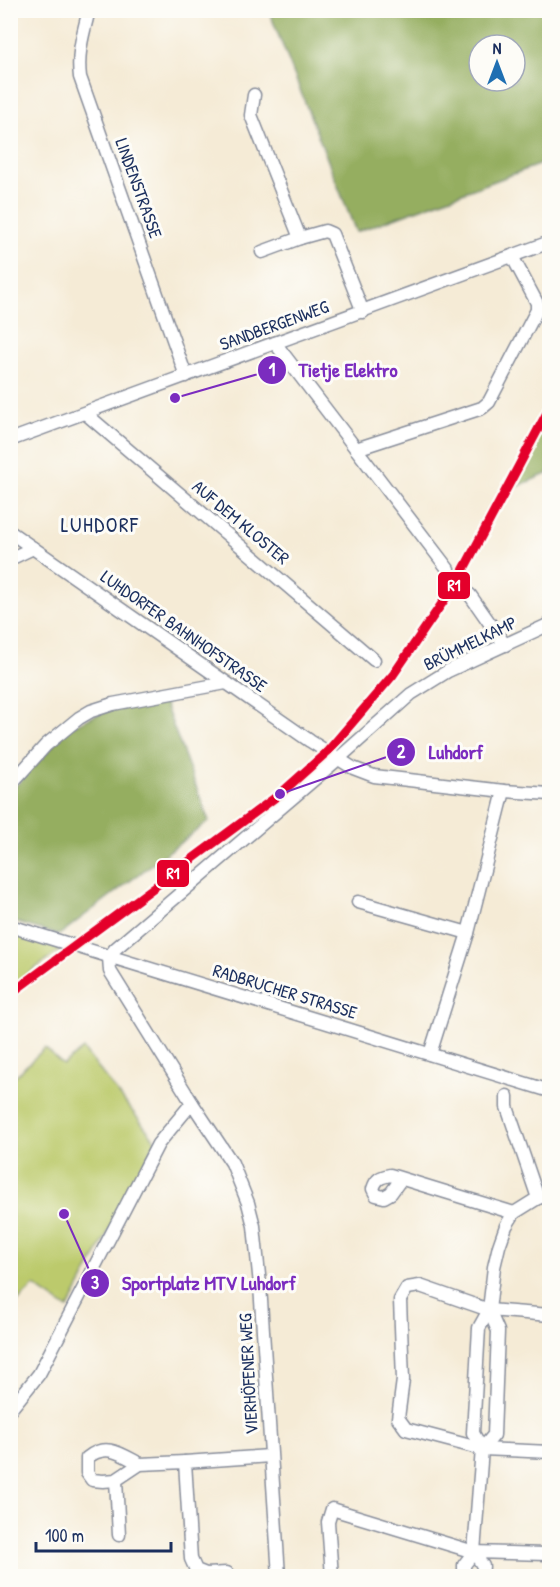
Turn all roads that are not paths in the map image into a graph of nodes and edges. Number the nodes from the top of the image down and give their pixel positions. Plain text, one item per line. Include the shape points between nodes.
1 (88, 10) edge
2 (254, 95) dead end
3 (300, 238) junction
4 (549, 242) edge
5 (262, 252) dead end
6 (512, 256) junction
7 (363, 312) junction
8 (275, 344) junction
9 (186, 376) junction
10 (85, 413) junction
11 (10, 440) edge
12 (356, 449) junction
13 (10, 532) edge
14 (33, 548) junction
15 (10, 559) edge
16 (448, 569) dead end
17 (470, 595) dead end
18 (549, 624) edge
19 (505, 645) junction
20 (374, 660) dead end
21 (226, 683) junction
22 (338, 759) junction
23 (10, 785) edge
24 (504, 791) junction
25 (549, 794) edge
26 (358, 902) dead end
27 (10, 926) edge
28 (468, 933) junction
29 (109, 957) junction
30 (430, 1054) junction
31 (548, 1087) edge
32 (507, 1096) dead end
33 (192, 1103) junction
34 (401, 1179) dead end
35 (544, 1197) edge
36 (514, 1213) junction
37 (489, 1310) junction
38 (549, 1315) edge
39 (10, 1410) edge
40 (482, 1449) junction
41 (549, 1452) edge
42 (270, 1456) junction
43 (185, 1462) junction
44 (140, 1464) junction
45 (116, 1480) junction
46 (119, 1535) dead end
47 (474, 1552) junction
48 (549, 1557) edge
49 (227, 1573) dead end
50 (279, 1576) edge
51 (332, 1576) edge
52 (464, 1576) edge
53 (482, 1576) edge

1 - 9 street, LINDENSTRASSE via 79,48 80,77
2 - 3 street via 251,115
3 - 5 street
3 - 7 street via 325,231 332,234
4 - 6 street, SANDBERGENWEG
6 - 7 street, SANDBERGENWEG
6 - 12 street via 537,310 489,402 482,408
7 - 8 street, SANDBERGENWEG
8 - 9 street, SANDBERGENWEG
8 - 12 street
9 - 10 street, SANDBERGENWEG
10 - 11 street, SANDBERGENWEG
10 - 20 street, AUF DEM KLOSTER
12 - 16 street
13 - 14 street, LUHDORFER BAHNHOFSTRASSE
14 - 15 street
14 - 21 street, LUHDORFER BAHNHOFSTRASSE
17 - 19 street
18 - 19 street, BRÜMMELKAMP
19 - 22 street, BRÜMMELKAMP via 448,671 411,694
21 - 22 street, LUHDORFER BAHNHOFSTRASSE
21 - 23 street via 91,711 46,745
22 - 24 street, LUHDORFER BAHNHOFSTRASSE via 374,776
22 - 29 street, BRÜMMELKAMP
24 - 25 street, LUHDORFER BAHNHOFSTRASSE
24 - 28 street
26 - 28 street
27 - 29 street, RADBRUCHER STRASSE
28 - 30 street
29 - 30 street, RADBRUCHER STRASSE
29 - 33 street, VIERHÖFENER WEG via 110,971
30 - 31 street, RADBRUCHER STRASSE
32 - 35 street via 507,1107
33 - 39 street via 158,1144 39,1374
33 - 42 street, VIERHÖFENER WEG via 232,1163 254,1226
34 - 36 street
35 - 36 street
36 - 37 street via 499,1246
37 - 38 street
37 - 40 street via 479,1328 473,1433
37 - 40 street via 498,1331 494,1435
37 - 40 street via 420,1286 407,1288 400,1300 403,1380 398,1419 406,1429
40 - 41 street
40 - 47 street
42 - 43 street
42 - 50 street, VIERHÖFENER WEG
43 - 44 street
43 - 49 street via 191,1559 196,1570 206,1575
44 - 45 street
44 - 45 street via 105,1450 87,1458 87,1473 92,1480
45 - 46 street
47 - 48 street
47 - 51 street via 332,1509 328,1522
47 - 52 street via 464,1565
47 - 53 street via 483,1566

